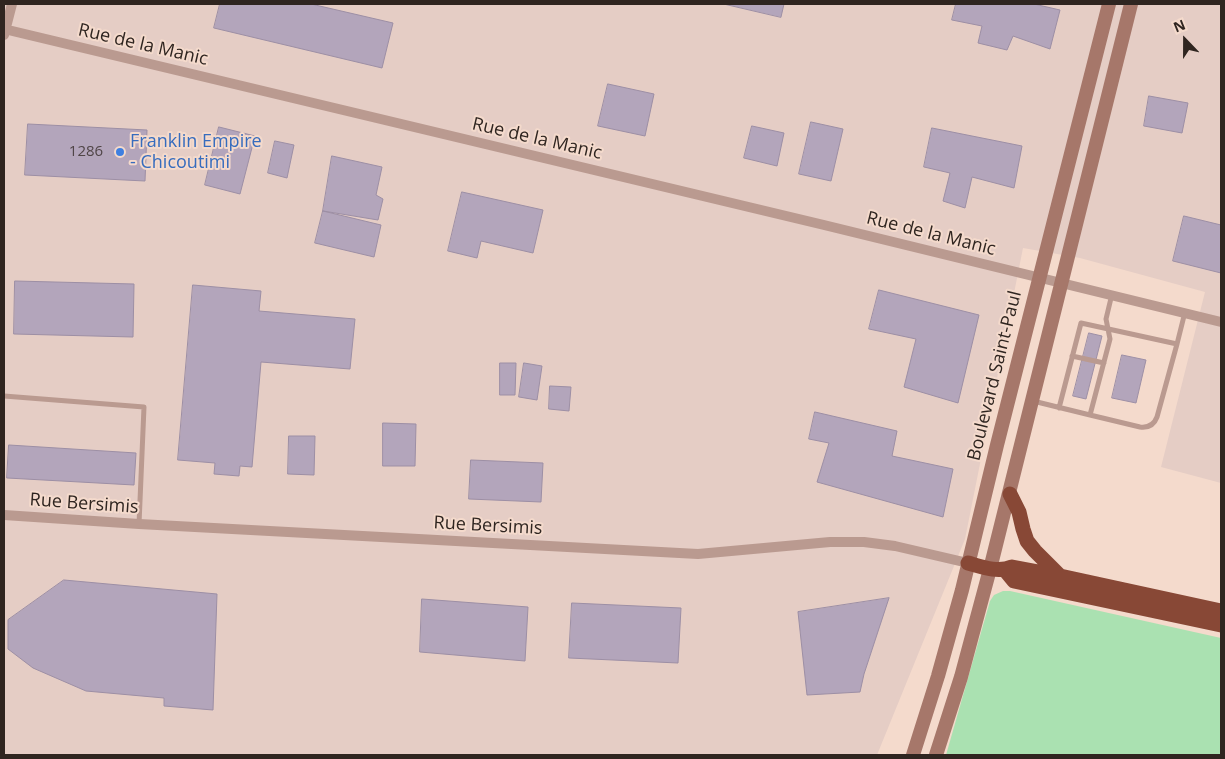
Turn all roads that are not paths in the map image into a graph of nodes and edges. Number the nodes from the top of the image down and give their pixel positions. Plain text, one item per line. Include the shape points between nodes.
1 (12, 4) edge
2 (1109, 4) edge
3 (1131, 4) edge
4 (4, 31) edge
5 (1039, 276) junction
6 (1062, 282) junction
7 (1112, 294) junction
8 (1185, 312) junction
9 (1221, 322) edge
10 (1107, 328) junction
11 (1177, 344) junction
12 (1072, 356) junction
13 (1104, 363) junction
14 (4, 396) edge
15 (1032, 401) junction
16 (1059, 408) junction
17 (1090, 415) junction
18 (1010, 494) junction
19 (4, 515) edge
20 (139, 524) junction
21 (968, 563) junction
22 (998, 570) junction
23 (1060, 576) junction
24 (1221, 611) edge
25 (1221, 625) edge
26 (913, 755) edge
27 (936, 755) edge

1 - 4 street
2 - 5 main road, Boulevard Saint-Paul
3 - 6 main road
4 - 5 street, Rue de la Manic
5 - 6 street, Rue de la Manic
5 - 21 main road, Boulevard Saint-Paul
6 - 7 street, Rue de la Manic
6 - 15 main road
7 - 8 street, Rue de la Manic
7 - 10 lane
8 - 9 street, Rue de la Manic
8 - 11 lane
10 - 11 lane
10 - 12 lane via 1081,323
10 - 13 lane via 1110,339
11 - 17 lane via 1157,418 1152,425 1140,427
12 - 13 lane
12 - 16 lane
13 - 17 lane
14 - 20 lane via 144,407
15 - 16 lane
15 - 18 main road
16 - 17 lane
18 - 22 main road
18 - 23 highway via 1030,546
19 - 20 street, Rue Bersimis
20 - 21 street, Rue Bersimis via 698,554 864,542
21 - 22 highway
21 - 26 main road, Boulevard Saint-Paul
22 - 23 highway via 1012,568
22 - 25 highway via 1014,581
22 - 27 main road
23 - 24 highway

